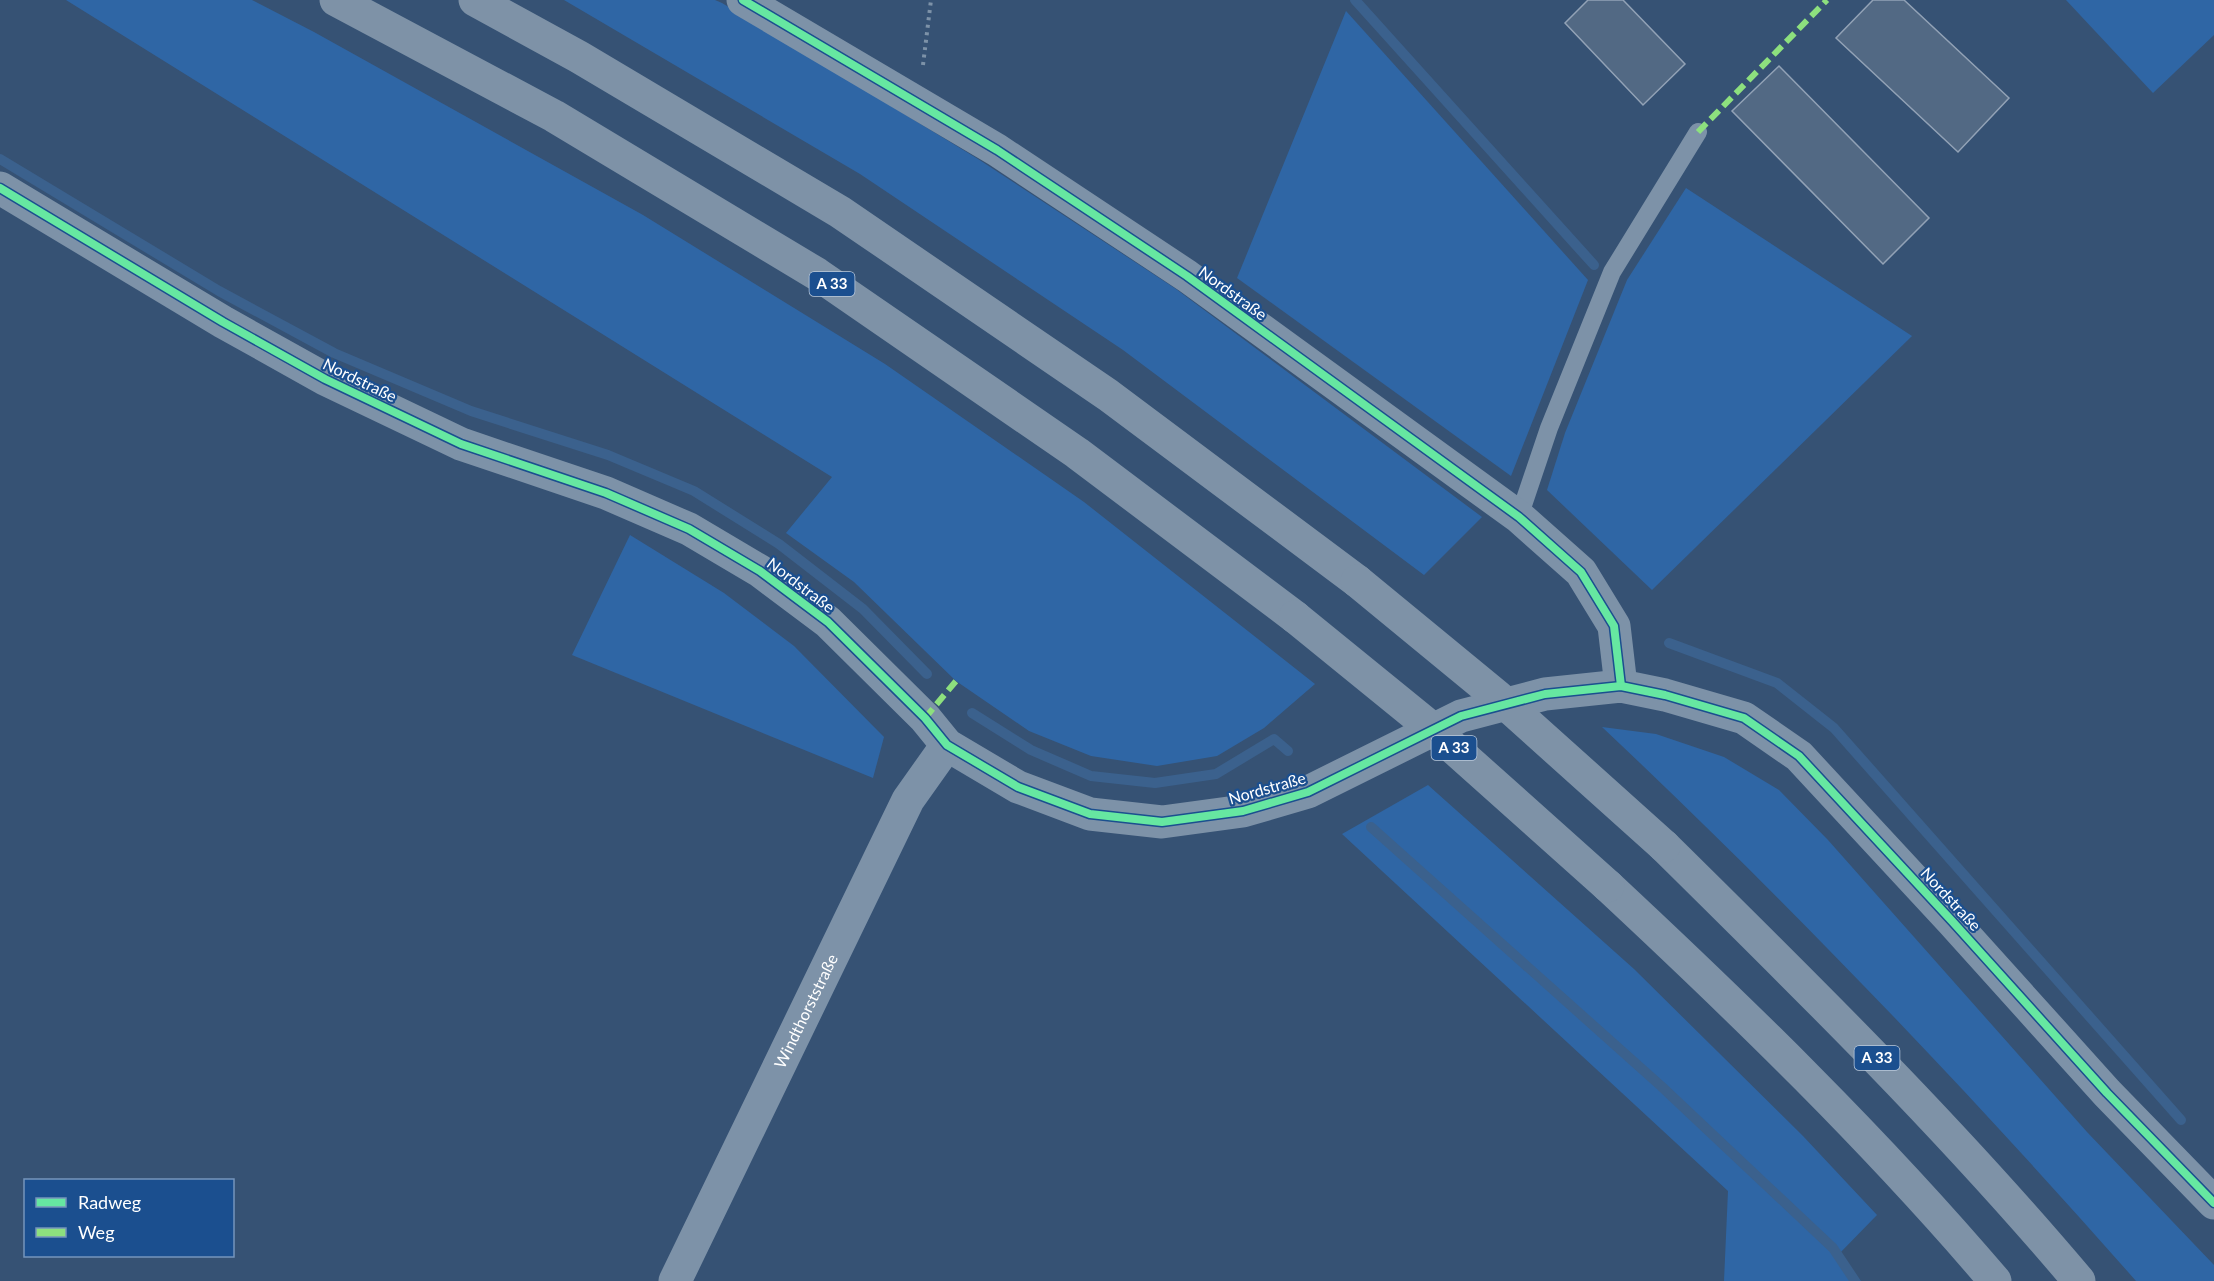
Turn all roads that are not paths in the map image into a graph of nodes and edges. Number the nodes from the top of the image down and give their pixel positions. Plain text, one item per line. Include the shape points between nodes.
1 (336, 0) edge
2 (475, 0) edge
3 (743, 0) edge
4 (1698, 132) dead end
5 (0, 188) edge
6 (1519, 517) junction
7 (1621, 686) junction
8 (947, 745) junction
9 (2214, 1203) edge
10 (675, 1281) edge
11 (1995, 1281) edge
12 (2079, 1281) edge

1 - 11 highway, A 33, bridge via 554,116 817,274 1077,453 1295,617 1429,726 1752,1021
2 - 12 highway, A 33, bridge via 840,212 1108,395 1358,581 1498,697 1664,846 1910,1092
3 - 6 street, Nordstraße via 997,150 1187,276
4 - 6 lane via 1612,272 1549,428
5 - 8 street, Nordstraße via 325,379 461,444 606,493 689,529 760,571 828,622
6 - 7 street, Nordstraße via 1581,572 1609,617 1614,626
7 - 8 street, Nordstraße via 1545,693 1461,716 1308,792 1243,811 1162,822 1090,814 1018,787
7 - 9 street, Nordstraße via 1744,718 1799,756 2107,1093
8 - 10 street, Windthorststraße via 908,800

